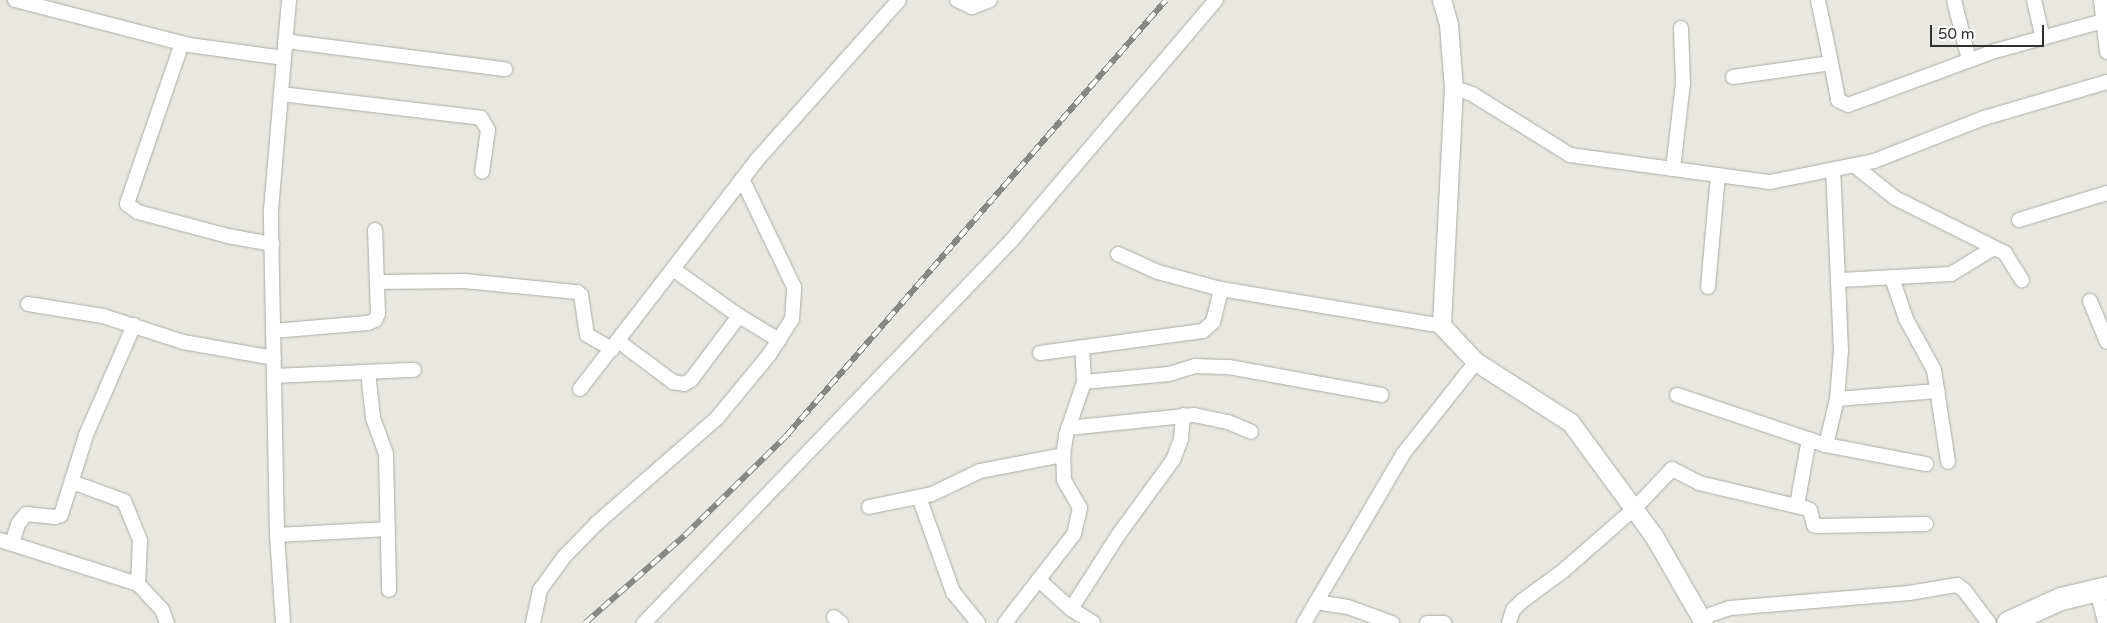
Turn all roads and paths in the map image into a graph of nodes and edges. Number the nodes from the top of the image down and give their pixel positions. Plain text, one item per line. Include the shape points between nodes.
1 (15, 0) edge
2 (289, 0) edge
3 (899, 0) edge
4 (956, 0) edge
5 (990, 0) edge
6 (1216, 0) edge
7 (1442, 0) edge
8 (1818, 0) edge
9 (1954, 0) edge
10 (2034, 0) edge
11 (2100, 0) edge
12 (2105, 21) edge
13 (1681, 28) dead end
14 (2043, 38) junction
15 (285, 41) junction
16 (182, 43) junction
17 (2107, 52) edge
18 (284, 58) junction
19 (1969, 60) junction
20 (1832, 63) junction
21 (505, 69) dead end
22 (1732, 77) dead end
23 (2107, 82) edge
24 (1454, 88) junction
25 (281, 94) junction
26 (1855, 166) junction
27 (1673, 168) junction
28 (1833, 170) junction
29 (482, 172) dead end
30 (1718, 175) junction
31 (742, 179) junction
32 (2107, 193) edge
33 (2019, 220) dead end
34 (375, 230) dead end
35 (272, 244) junction
36 (1992, 249) junction
37 (1118, 254) dead end
38 (673, 269) junction
39 (1892, 278) junction
40 (1841, 280) junction
41 (2022, 280) dead end
42 (376, 282) junction
43 (1708, 286) dead end
44 (1221, 289) junction
45 (2090, 301) dead end
46 (28, 304) dead end
47 (739, 316) junction
48 (134, 324) junction
49 (1442, 326) junction
50 (273, 331) junction
51 (779, 340) junction
52 (2107, 342) edge
53 (615, 345) junction
54 (1082, 348) junction
55 (1040, 353) dead end
56 (274, 358) junction
57 (1476, 362) junction
58 (414, 370) dead end
59 (368, 372) junction
60 (274, 376) junction
61 (1084, 382) junction
62 (580, 389) dead end
63 (1938, 390) junction
64 (1381, 395) dead end
65 (1677, 395) dead end
66 (1837, 399) junction
67 (1182, 415) junction
68 (1068, 428) junction
69 (1251, 432) dead end
70 (1808, 439) junction
71 (1826, 445) junction
72 (1062, 455) junction
73 (1948, 462) dead end
74 (1926, 464) dead end
75 (72, 482) junction
76 (920, 497) junction
77 (1797, 505) junction
78 (869, 507) dead end
79 (1635, 508) junction
80 (1926, 524) dead end
81 (388, 529) junction
82 (277, 535) junction
83 (6, 542) edge
84 (1039, 580) junction
85 (138, 584) junction
86 (2102, 589) edge
87 (389, 590) dead end
88 (1316, 602) junction
89 (1071, 610) junction
90 (1703, 621) edge
91 (167, 623) edge
92 (283, 623) edge
93 (533, 623) edge
94 (644, 623) edge
95 (978, 623) edge
96 (1005, 623) edge
97 (1093, 623) edge
98 (1304, 623) edge
99 (1392, 623) edge
100 (1427, 623) edge
101 (1444, 623) edge
102 (1509, 623) edge
103 (1989, 623) edge
104 (2008, 623) edge
105 (2105, 623) edge

1 - 16 street
2 - 15 street
3 - 31 street via 840,62
4 - 5 street via 972,7
6 - 94 street via 1011,241
7 - 24 street via 1449,25
8 - 20 street
9 - 19 street
10 - 14 street
11 - 12 street
12 - 14 street
12 - 17 street
13 - 27 street via 1683,83
14 - 19 street
15 - 18 street
15 - 21 street
16 - 18 street
16 - 35 street via 127,204 138,212
18 - 25 street
19 - 20 street via 1848,105 1838,100
20 - 22 street
23 - 26 street via 1984,118
24 - 27 street via 1472,94 1570,155
24 - 49 street
25 - 29 street via 482,118 488,130
25 - 35 street via 271,210
26 - 28 street
26 - 36 street via 1894,198
27 - 30 street
28 - 30 street via 1770,182
28 - 40 street
30 - 43 street
31 - 38 street
31 - 51 street via 794,287 792,319
32 - 33 street
34 - 42 street
35 - 50 street
36 - 39 street via 1951,274
36 - 41 street via 2008,257
37 - 44 street via 1158,272
38 - 47 street
38 - 53 street
39 - 40 street
39 - 63 street via 1906,319 1934,370
40 - 66 street via 1842,350
42 - 50 street via 378,314 368,323
42 - 53 street via 464,281 577,292 581,295 587,335
44 - 49 street
44 - 54 street via 1208,329
45 - 52 street
46 - 48 street
47 - 51 street
47 - 53 street via 691,380 684,384 673,382
48 - 56 street via 183,342
48 - 75 street via 86,435
49 - 57 street
50 - 56 street
51 - 93 street via 717,418 596,523 564,557 540,590
53 - 62 street
54 - 55 street
54 - 61 street
56 - 60 street
57 - 79 street via 1571,423
57 - 88 street via 1403,454
58 - 59 street
59 - 60 street
59 - 81 street via 373,418 386,454
60 - 82 street
61 - 64 street via 1169,374 1195,366 1229,367
61 - 68 street
63 - 66 street
63 - 73 street
65 - 70 street
66 - 71 street
67 - 68 street
67 - 69 street via 1210,416
67 - 89 street via 1180,439 1173,460 1119,534
68 - 72 street
70 - 71 street
70 - 77 street
71 - 74 street
72 - 76 street via 980,471
72 - 84 street via 1064,480 1078,502 1078,516 1074,534
75 - 83 street via 59,516 26,514
75 - 85 street via 124,501 140,540
76 - 78 street
76 - 95 street via 953,592
77 - 79 street via 1699,483 1672,469
77 - 80 street via 1810,510 1812,522 1818,526
79 - 90 street
79 - 102 street via 1563,571 1522,601 1513,610
81 - 82 street
81 - 87 street
82 - 92 street
83 - 85 street
84 - 89 street
84 - 96 street
85 - 91 street via 162,610
86 - 104 main road via 2034,609
86 - 105 street
88 - 98 street
88 - 99 street via 1348,607
89 - 97 street
90 - 103 street via 1730,608 1901,594 1957,585
100 - 101 street

